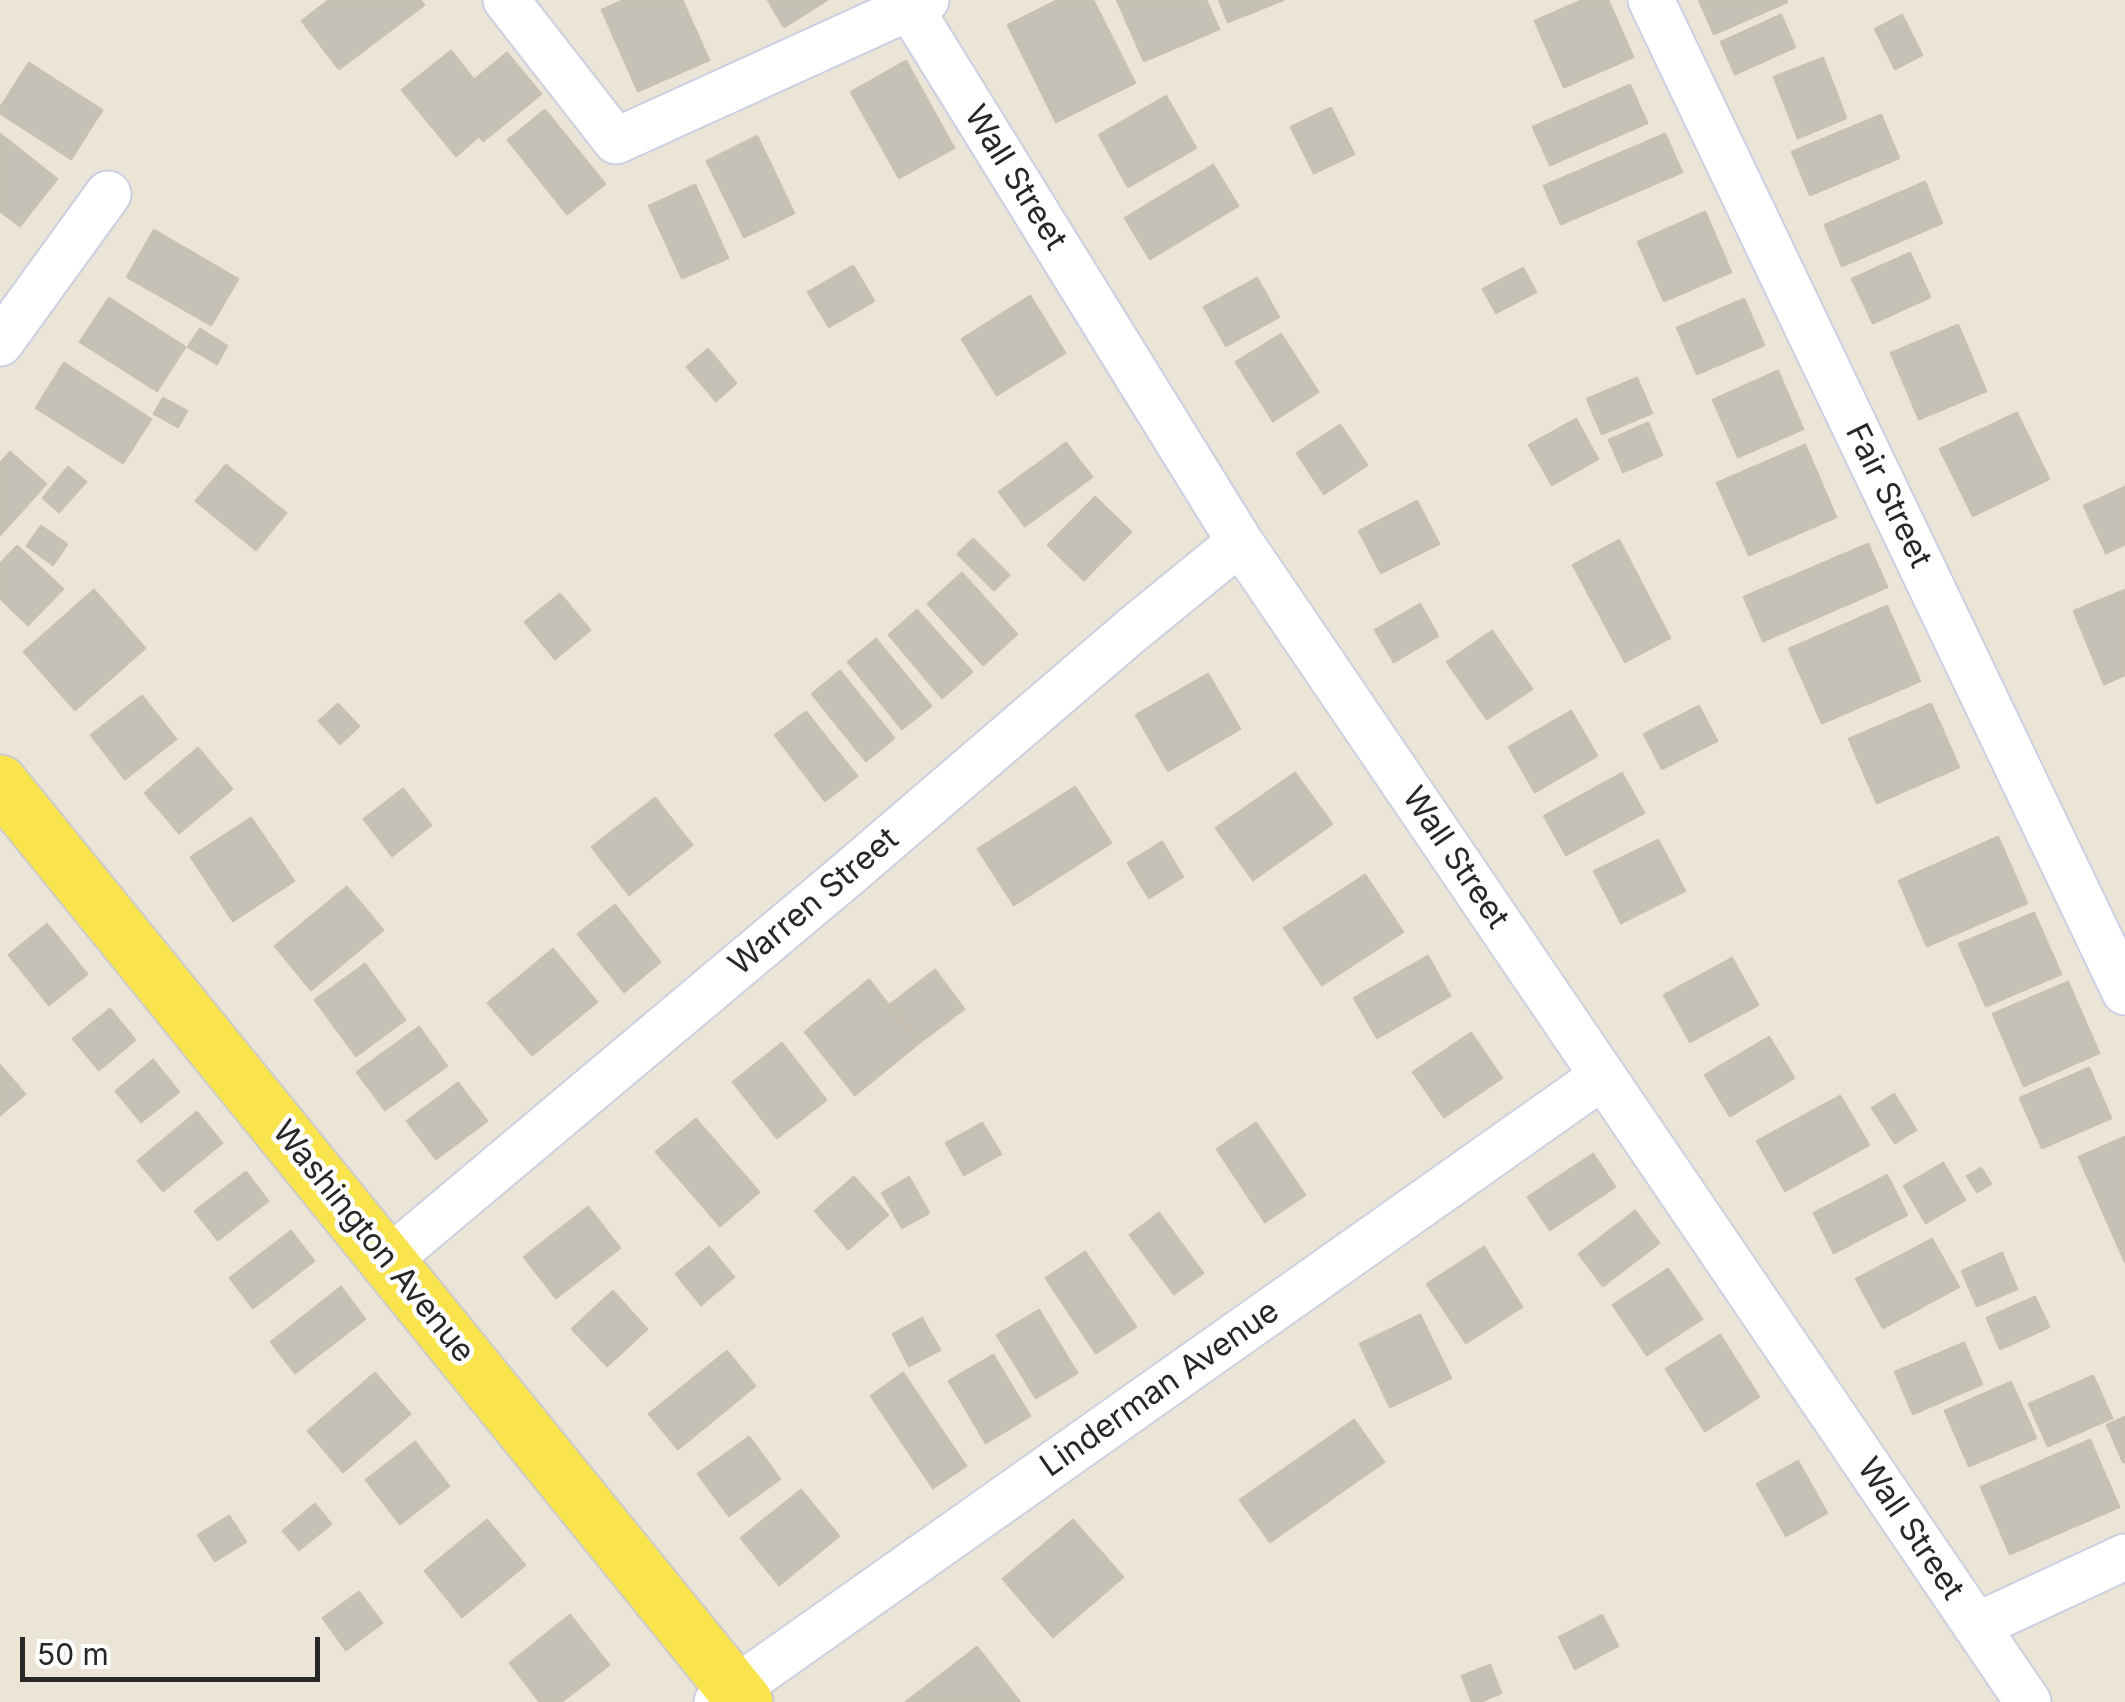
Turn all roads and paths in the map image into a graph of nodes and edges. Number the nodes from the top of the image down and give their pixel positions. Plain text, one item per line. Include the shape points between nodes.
1 (506, 0) edge
2 (1651, 0) edge
3 (913, 3) edge
4 (108, 194) dead end
5 (0, 343) edge
6 (1240, 542) junction
7 (0, 783) edge
8 (2125, 992) edge
9 (1603, 1076) junction
10 (388, 1260) junction
11 (2125, 1556) edge
12 (1976, 1626) junction
13 (732, 1697) edge
14 (2028, 1702) edge

1 - 3 street via 616,141
2 - 8 street, Fair Street
3 - 6 street, Wall Street
4 - 5 street
6 - 9 street, Wall Street
6 - 10 street, Warren Street
7 - 10 main road, Washington Avenue
9 - 12 street, Wall Street
9 - 13 street, Linderman Avenue
10 - 13 main road, Washington Avenue
11 - 12 street
12 - 14 street, Wall Street

